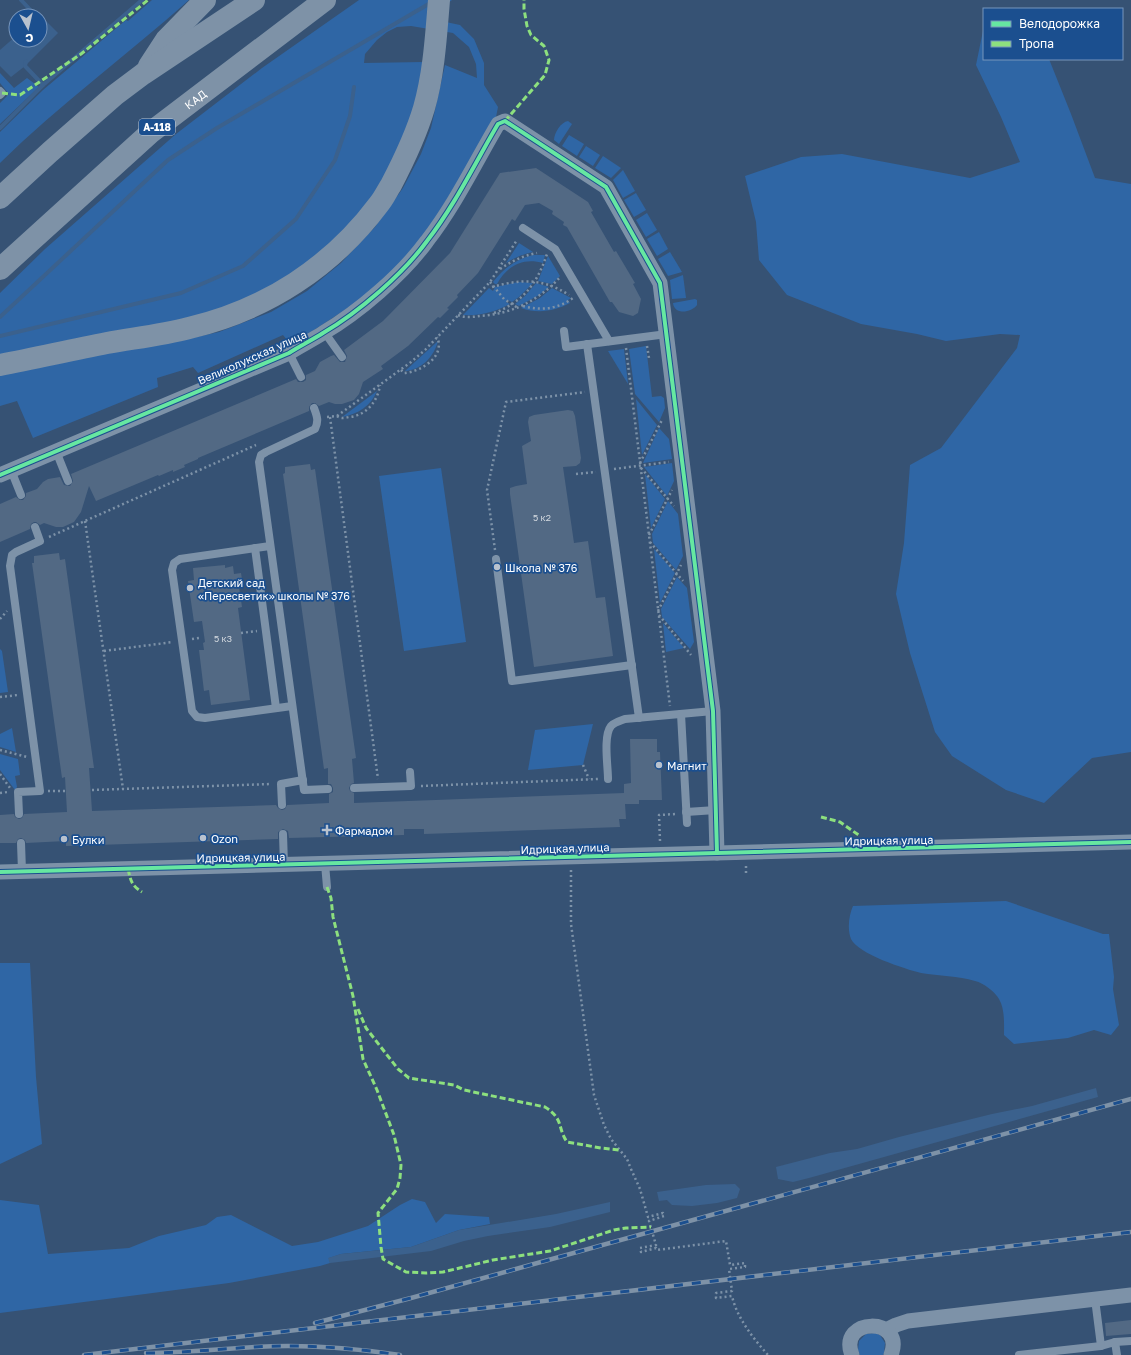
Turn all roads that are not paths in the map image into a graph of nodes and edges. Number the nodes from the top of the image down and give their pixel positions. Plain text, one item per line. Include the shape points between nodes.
1 (205, 0) edge
2 (254, 0) edge
3 (326, 0) edge
4 (439, 0) edge
5 (143, 74) junction
6 (0, 91) edge
7 (0, 95) edge
8 (0, 198) edge
9 (523, 228) dead end
10 (0, 269) edge
11 (564, 331) dead end
12 (325, 333) junction
13 (666, 334) junction
14 (609, 341) junction
15 (587, 344) junction
16 (289, 352) junction
17 (342, 357) dead end
18 (0, 365) edge
19 (301, 377) dead end
20 (314, 408) dead end
21 (56, 451) junction
22 (5, 472) edge
23 (68, 481) dead end
24 (21, 495) dead end
25 (34, 527) dead end
26 (270, 546) junction
27 (255, 548) junction
28 (496, 559) road end
29 (632, 665) junction
30 (292, 706) junction
31 (276, 708) junction
32 (713, 711) junction
33 (681, 714) junction
34 (639, 718) junction
35 (410, 772) dead end
36 (608, 779) road end
37 (303, 780) junction
38 (354, 788) dead end
39 (328, 789) dead end
40 (282, 805) dead end
41 (716, 810) junction
42 (686, 812) junction
43 (19, 814) dead end
44 (686, 822) dead end
45 (282, 834) dead end
46 (1131, 842) edge
47 (21, 843) dead end
48 (717, 853) junction
49 (326, 864) junction
50 (284, 865) junction
51 (22, 871) junction
52 (0, 872) edge
53 (326, 887) dead end
54 (1131, 1295) edge
55 (1095, 1299) junction
56 (886, 1330) junction
57 (1131, 1341) edge
58 (1115, 1342) junction
59 (1101, 1346) junction
60 (852, 1355) edge
61 (891, 1355) edge
62 (1019, 1355) edge
63 (1117, 1355) edge

1 - 5 highway via 166,40
2 - 5 highway
3 - 10 highway, КАД / А-118 via 150,133
4 - 18 highway via 434,62 424,108 412,143 380,203 327,261 297,283 241,312 190,328
5 - 8 highway via 109,100
6 - 7 lane
9 - 14 lane via 555,249
11 - 15 lane via 566,347
12 - 13 street, Великолукская улица via 384,288 427,242 451,206 498,124 505,121 606,187 660,283
12 - 16 street, Великолукская улица
12 - 17 lane
13 - 14 lane
13 - 32 street
14 - 15 lane
15 - 29 lane
16 - 19 lane
16 - 21 street, Великолукская улица
20 - 26 lane via 318,418 315,429 266,452 260,458
21 - 22 street, Великолукская улица
21 - 23 lane
22 - 24 lane
25 - 43 lane via 40,541 12,555 10,566 40,791 18,792
26 - 27 lane
26 - 30 lane
27 - 31 lane
27 - 31 lane via 180,559 174,563 172,570 192,711 197,716 205,718
28 - 29 lane via 512,681
29 - 34 lane
30 - 31 lane
30 - 37 lane
32 - 33 lane
32 - 41 street
33 - 34 lane
33 - 42 lane
34 - 36 lane via 617,722 608,732
35 - 38 lane via 410,786
37 - 39 lane via 304,790
37 - 40 lane via 281,784
41 - 42 lane
41 - 48 street
42 - 44 lane
45 - 50 lane
46 - 48 street, Идрицкая улица
47 - 51 lane
48 - 49 street, Идрицкая улица
49 - 50 street, Идрицкая улица
49 - 53 lane
50 - 51 street, Идрицкая улица
51 - 52 street, Идрицкая улица
54 - 55 street
55 - 56 street via 908,1321
55 - 59 lane
56 - 60 street via 875,1325 858,1330 850,1345
56 - 61 street via 893,1341
57 - 58 lane
58 - 59 lane
58 - 63 lane
59 - 62 lane

